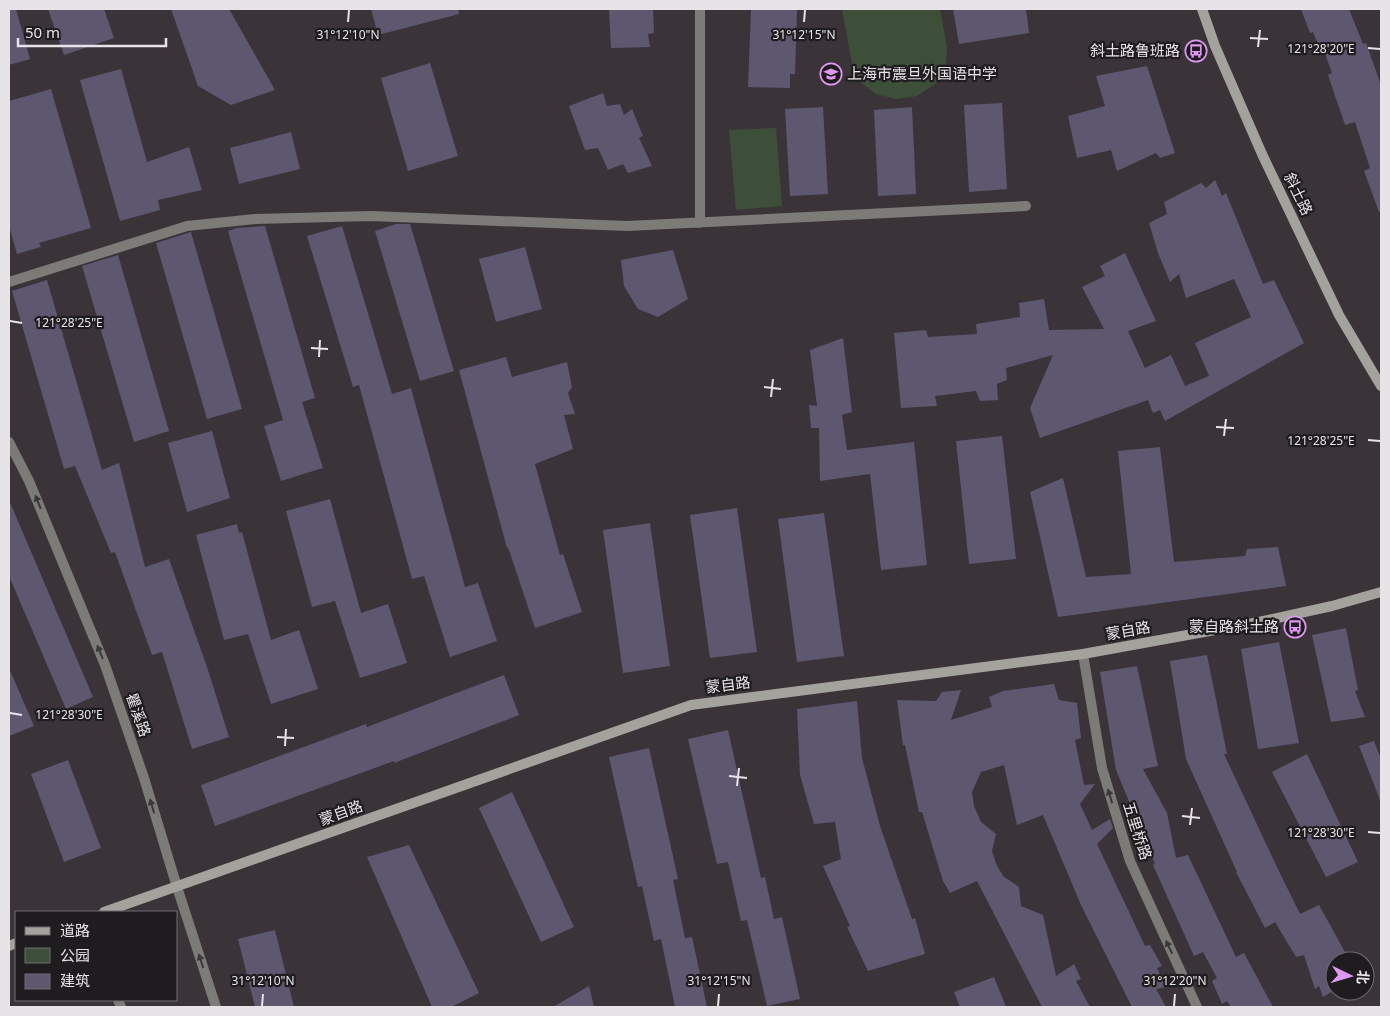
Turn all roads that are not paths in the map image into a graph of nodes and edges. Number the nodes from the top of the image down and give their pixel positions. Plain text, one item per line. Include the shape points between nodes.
1 (700, 9) edge
2 (1202, 9) edge
3 (1026, 206) dead end
4 (700, 222) junction
5 (9, 282) edge
6 (1381, 386) edge
7 (9, 442) edge
8 (1381, 592) edge
9 (1083, 654) junction
10 (177, 887) junction
11 (107, 911) edge
12 (216, 1007) edge
13 (1196, 1007) edge

1 - 4 street
2 - 6 street, 斜土路 via 1215,46 1283,199 1339,315
3 - 4 street
4 - 5 street via 627,226 371,216 256,219 187,226
10 -> 7 street, 瞿溪路 via 105,665 29,481
8 - 9 street, 蒙自路 via 1259,622
9 - 10 street, 蒙自路 via 691,705
13 -> 9 street, 五里桥路 via 1130,861 1102,768
10 - 11 street, 蒙自路
12 -> 10 street, 瞿溪路

